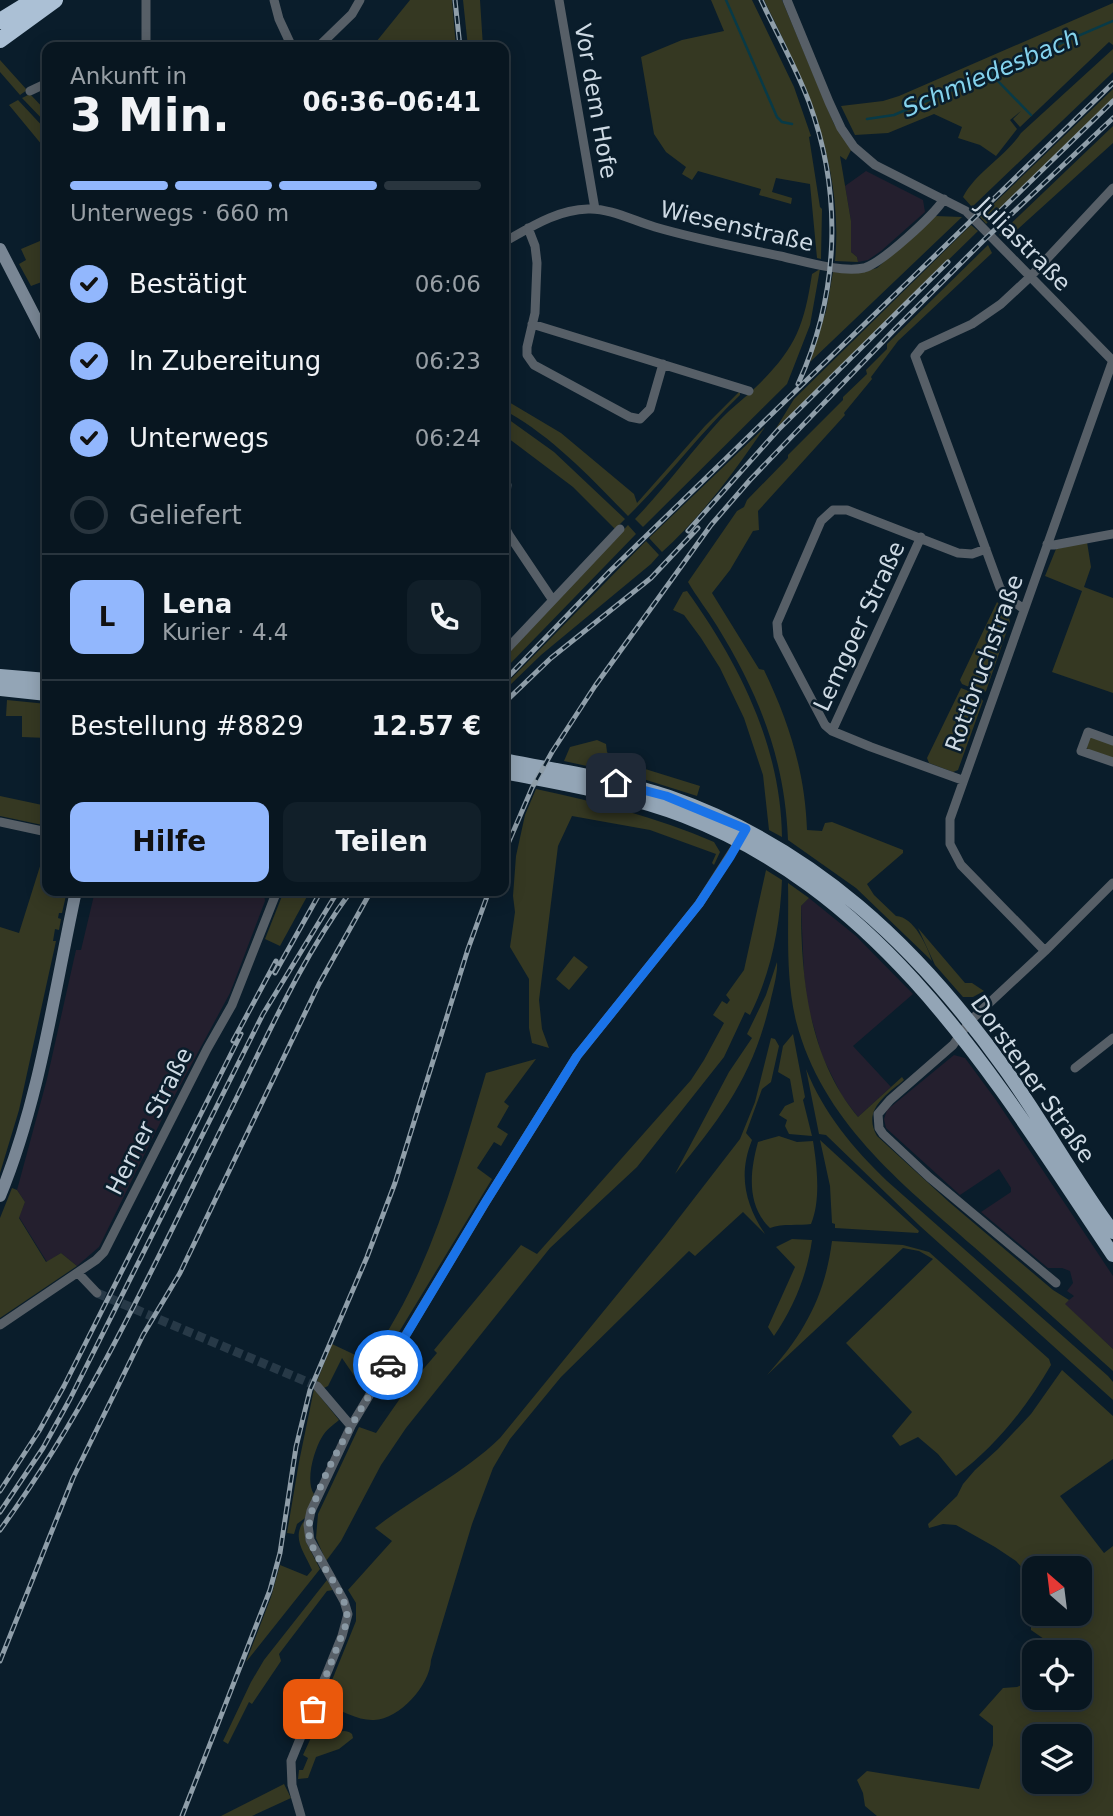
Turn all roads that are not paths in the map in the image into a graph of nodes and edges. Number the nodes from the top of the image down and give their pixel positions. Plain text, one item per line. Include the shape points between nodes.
1 (34, 0) edge
2 (55, 0) edge
3 (146, 0) edge
4 (274, 0) edge
5 (360, 0) edge
6 (558, 0) edge
7 (787, 0) edge
8 (0, 22) edge
9 (0, 40) edge
10 (146, 42) edge
11 (290, 42) edge
12 (322, 42) edge
13 (42, 85) edge
14 (30, 91) dead end
15 (1113, 188) edge
16 (944, 198) junction
17 (595, 209) junction
18 (528, 228) junction
19 (509, 239) edge
20 (0, 249) edge
21 (1030, 278) junction
22 (532, 324) junction
23 (42, 330) edge
24 (1113, 361) edge
25 (663, 364) junction
26 (749, 391) dead end
27 (620, 529) dead end
28 (1113, 534) edge
29 (509, 536) edge
30 (921, 537) junction
31 (1047, 544) junction
32 (986, 549) junction
33 (552, 599) junction
34 (1024, 609) junction
35 (509, 646) edge
36 (0, 676) edge
37 (42, 680) edge
38 (0, 689) edge
39 (42, 693) edge
40 (832, 731) junction
41 (1113, 741) edge
42 (509, 761) edge
43 (1113, 762) edge
44 (509, 773) edge
45 (962, 780) junction
46 (0, 822) edge
47 (42, 831) edge
48 (742, 836) junction
49 (1113, 883) edge
50 (75, 896) edge
51 (275, 896) edge
52 (1045, 951) junction
53 (970, 1021) junction
54 (961, 1034) junction
55 (1113, 1038) edge
56 (1075, 1068) dead end
57 (0, 1196) edge
58 (1113, 1232) edge
59 (1113, 1255) edge
60 (78, 1273) junction
61 (1056, 1283) dead end
62 (97, 1293) tunnel mouth
63 (0, 1325) edge
64 (317, 1386) tunnel mouth
65 (351, 1426) junction
66 (301, 1816) edge

1 - 8 highway
2 - 9 highway
3 - 10 street
4 - 11 street
5 - 12 street via 352,15
6 - 17 street, Vor dem Hofe
7 - 16 street, Juliastraße via 841,128 854,148 875,165
13 - 14 street
15 - 21 street
16 - 17 street, Wiesenstraße via 884,257 856,269 693,238
16 - 21 street, Juliastraße via 966,211
17 - 18 street, Wiesenstraße via 565,212
18 - 19 street, Wiesenstraße
18 - 22 street via 535,246 538,284
20 - 23 main road
21 - 24 street, Juliastraße
21 - 32 street via 987,315 922,346 915,356
22 - 25 street
22 - 25 street via 527,351 534,365 630,417 640,419 647,414
24 - 31 street, Rottbruchstraße
25 - 26 street
27 - 33 street
28 - 31 street
29 - 33 street
30 - 32 street via 965,555
30 - 40 street, Lemgoer Straße
30 - 40 street via 847,510 833,510 821,521 779,615 777,630 819,718
31 - 34 street, Rottbruchstraße
32 - 34 street via 1003,592
33 - 35 street
34 - 45 street, Rottbruchstraße
36 - 37 main road
38 - 39 main road
40 - 45 street
41 - 43 street via 1088,732 1082,751
42 - 48 main road, Dorstener Straße via 666,796
44 - 48 main road, Dorstener Straße via 665,809
45 - 52 street, Rottbruchstraße via 948,833 953,851 968,873
46 - 47 street
48 - 53 main road, Dorstener Straße via 785,852 842,890 918,962
48 - 54 main road, Dorstener Straße via 869,934
48 - 65 street via 699,904 577,1056
49 - 52 street
50 - 57 main road via 36,1077
51 - 60 street, Herner Straße via 232,1004 112,1238 104,1252
52 - 53 street
53 - 54 street
53 - 58 main road, Dorstener Straße
54 - 59 main road, Dorstener Straße
54 - 61 street, Dorstener Straße via 880,1109 878,1128
55 - 56 street
60 - 62 street
60 - 63 street, Herner Straße
64 - 65 street
65 - 66 street via 308,1519 310,1540 348,1614 291,1761

